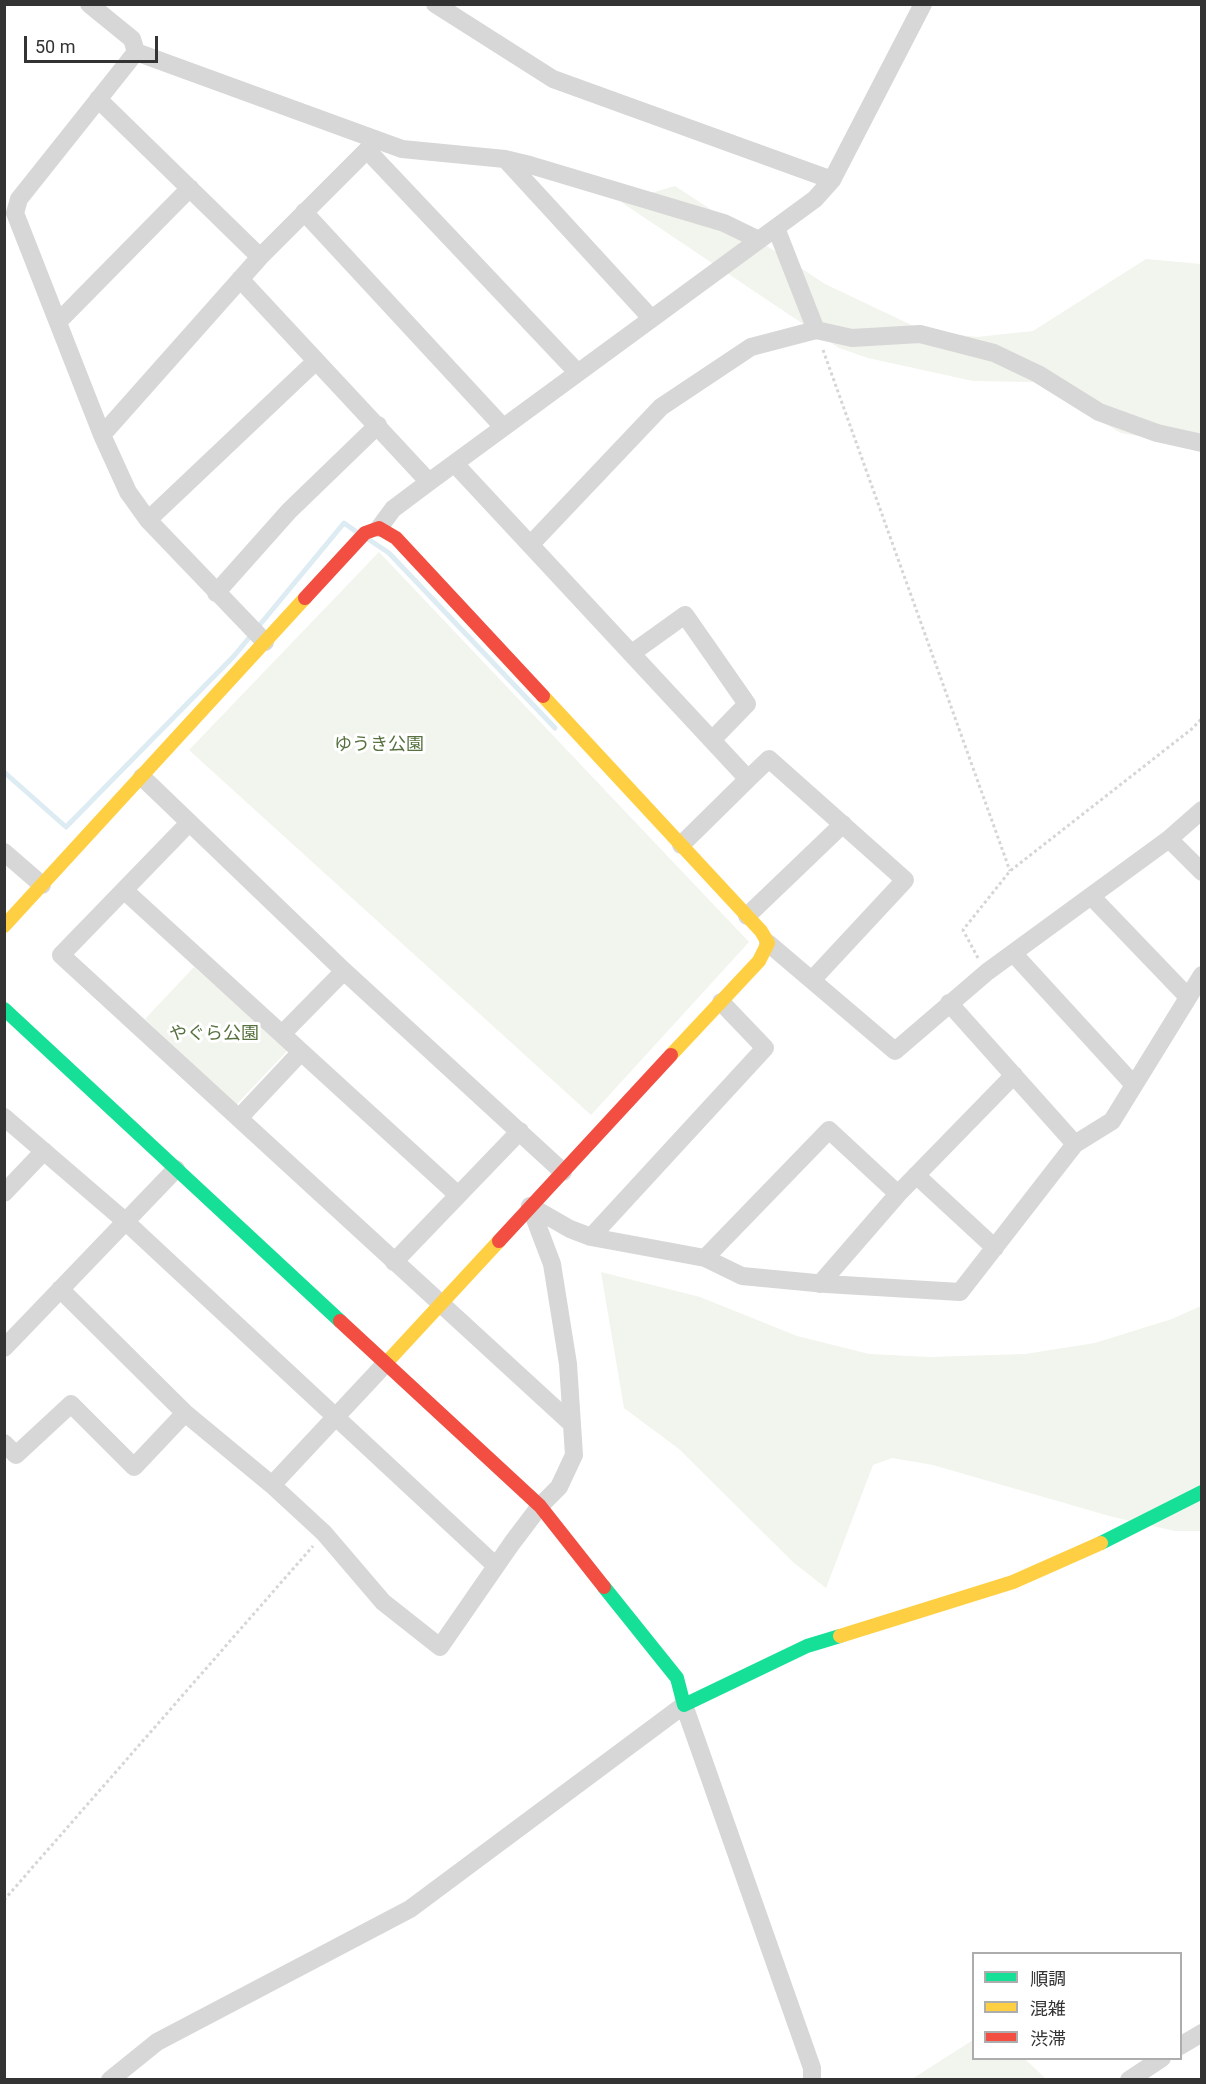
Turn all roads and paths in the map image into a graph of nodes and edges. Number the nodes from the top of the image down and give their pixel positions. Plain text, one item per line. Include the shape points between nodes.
1 (89, 4) edge
2 (435, 4) edge
3 (923, 4) edge
4 (136, 52) junction
5 (98, 99) junction
6 (372, 145) junction
7 (505, 159) junction
8 (832, 180) junction
9 (190, 188) junction
10 (304, 212) junction
11 (776, 228) junction
12 (757, 239) junction
13 (260, 257) junction
14 (240, 279) junction
15 (651, 318) junction
16 (58, 322) junction
17 (816, 330) junction
18 (316, 361) junction
19 (578, 372) junction
20 (378, 426) junction
21 (503, 427) junction
22 (102, 435) junction
23 (1202, 443) edge
24 (455, 464) junction
25 (429, 482) junction
26 (148, 520) junction
27 (379, 528) junction
28 (531, 544) junction
29 (216, 593) junction
30 (265, 642) junction
31 (632, 653) junction
32 (1202, 718) edge
33 (712, 740) junction
34 (142, 777) junction
35 (748, 779) junction
36 (1202, 810) edge
37 (188, 824) junction
38 (843, 824) junction
39 (1168, 839) junction
40 (681, 845) junction
41 (4, 852) edge
42 (1010, 871) junction
43 (1202, 872) edge
44 (42, 885) junction
45 (125, 891) junction
46 (1091, 896) junction
47 (747, 916) junction
48 (4, 926) edge
49 (768, 943) junction
50 (1013, 953) junction
51 (344, 971) junction
52 (987, 972) junction
53 (1202, 975) edge
54 (812, 980) junction
55 (1188, 997) junction
56 (721, 1002) junction
57 (949, 1004) junction
58 (4, 1009) edge
59 (282, 1035) junction
60 (301, 1052) junction
61 (1014, 1075) junction
62 (1134, 1085) junction
63 (4, 1117) edge
64 (239, 1118) junction
65 (519, 1131) junction
66 (1076, 1144) junction
67 (44, 1151) junction
68 (176, 1169) junction
69 (563, 1172) junction
70 (916, 1175) junction
71 (4, 1193) edge
72 (898, 1194) junction
73 (458, 1195) junction
74 (530, 1206) junction
75 (124, 1221) junction
76 (591, 1237) junction
77 (995, 1248) junction
78 (705, 1258) junction
79 (394, 1262) junction
80 (820, 1284) junction
81 (60, 1289) junction
82 (439, 1304) junction
83 (4, 1348) edge
84 (387, 1362) junction
85 (185, 1413) junction
86 (334, 1418) junction
87 (572, 1424) junction
88 (4, 1443) edge
89 (272, 1485) junction
90 (1202, 1492) edge
91 (540, 1506) junction
92 (324, 1533) junction
93 (496, 1566) junction
94 (684, 1705) junction
95 (4, 1900) edge
96 (1202, 2033) edge
97 (1182, 2045) edge
98 (1159, 2060) edge
99 (110, 2079) edge
100 (812, 2079) edge
101 (1129, 2079) edge

1 - 4 street via 132,39
2 - 8 street via 553,79
3 - 8 street
4 - 5 street
4 - 6 street
5 - 9 street
5 - 16 street via 19,199 15,213
6 - 7 street
6 - 10 street
6 - 19 street
7 - 12 street via 724,223
7 - 15 street
8 - 11 street via 815,199
9 - 13 street
9 - 16 street
10 - 13 street
10 - 21 street
11 - 12 street
11 - 17 street
12 - 15 street
13 - 14 street
14 - 18 street
14 - 22 street
15 - 19 street
16 - 22 street
17 - 23 street via 852,338 920,334 994,353 1038,374 1099,412 1157,434
17 - 28 street via 751,347 661,407
17 - 42 path
18 - 20 street
18 - 26 street
19 - 21 street
20 - 25 street
20 - 29 street via 289,511
21 - 24 street
22 - 26 street via 128,492
24 - 25 street
24 - 28 street
25 - 27 street via 393,509
26 - 29 street
27 - 30 street via 365,533
27 - 40 street via 396,538
28 - 31 street
29 - 30 street
30 - 34 street
31 - 33 street
31 - 33 street via 685,615 747,704
32 - 42 path
33 - 35 street
34 - 37 street
34 - 44 street
35 - 38 street via 769,759
35 - 40 street
36 - 39 street
37 - 45 street
37 - 51 street
38 - 47 street
38 - 54 street via 905,879
39 - 43 street
39 - 46 street
40 - 47 street
41 - 44 street
42 - 52 path via 963,930
44 - 48 street
45 - 59 street
45 - 64 street via 61,955
46 - 50 street
46 - 55 street
47 - 49 street
49 - 54 street
49 - 56 street via 759,961
50 - 52 street
50 - 62 street
51 - 59 street
51 - 65 street
52 - 57 street
53 - 55 street
54 - 57 street via 895,1051
55 - 62 street
56 - 69 street
56 - 76 street via 765,1048
57 - 61 street
58 - 68 street
59 - 60 street
60 - 64 street
60 - 73 street
61 - 66 street
61 - 70 street
62 - 66 street via 1112,1121
63 - 67 street
64 - 79 street
65 - 69 street
65 - 73 street
66 - 77 street
67 - 71 street
67 - 75 street
68 - 75 street
68 - 84 street
69 - 74 street
70 - 72 street
70 - 77 street
72 - 78 street via 829,1130
72 - 80 street
73 - 79 street
74 - 76 street
74 - 82 street
74 - 87 street via 552,1264 568,1364
75 - 81 street
75 - 86 street
76 - 78 street
77 - 80 street via 960,1292
78 - 80 street via 742,1275
79 - 82 street
81 - 83 street
81 - 85 street
82 - 84 street
82 - 87 street
84 - 86 street
84 - 91 street
85 - 88 street via 135,1467 71,1404 16,1455
85 - 89 street
86 - 89 street
86 - 93 street
87 - 91 street via 574,1455 559,1487
89 - 92 street
90 - 94 street via 1013,1582 807,1646
91 - 93 street
91 - 94 street via 677,1678
92 - 93 street via 383,1602 440,1647
92 - 95 path
94 - 99 street via 410,1909 157,2042
94 - 100 street via 812,2068
96 - 97 street
98 - 101 street

